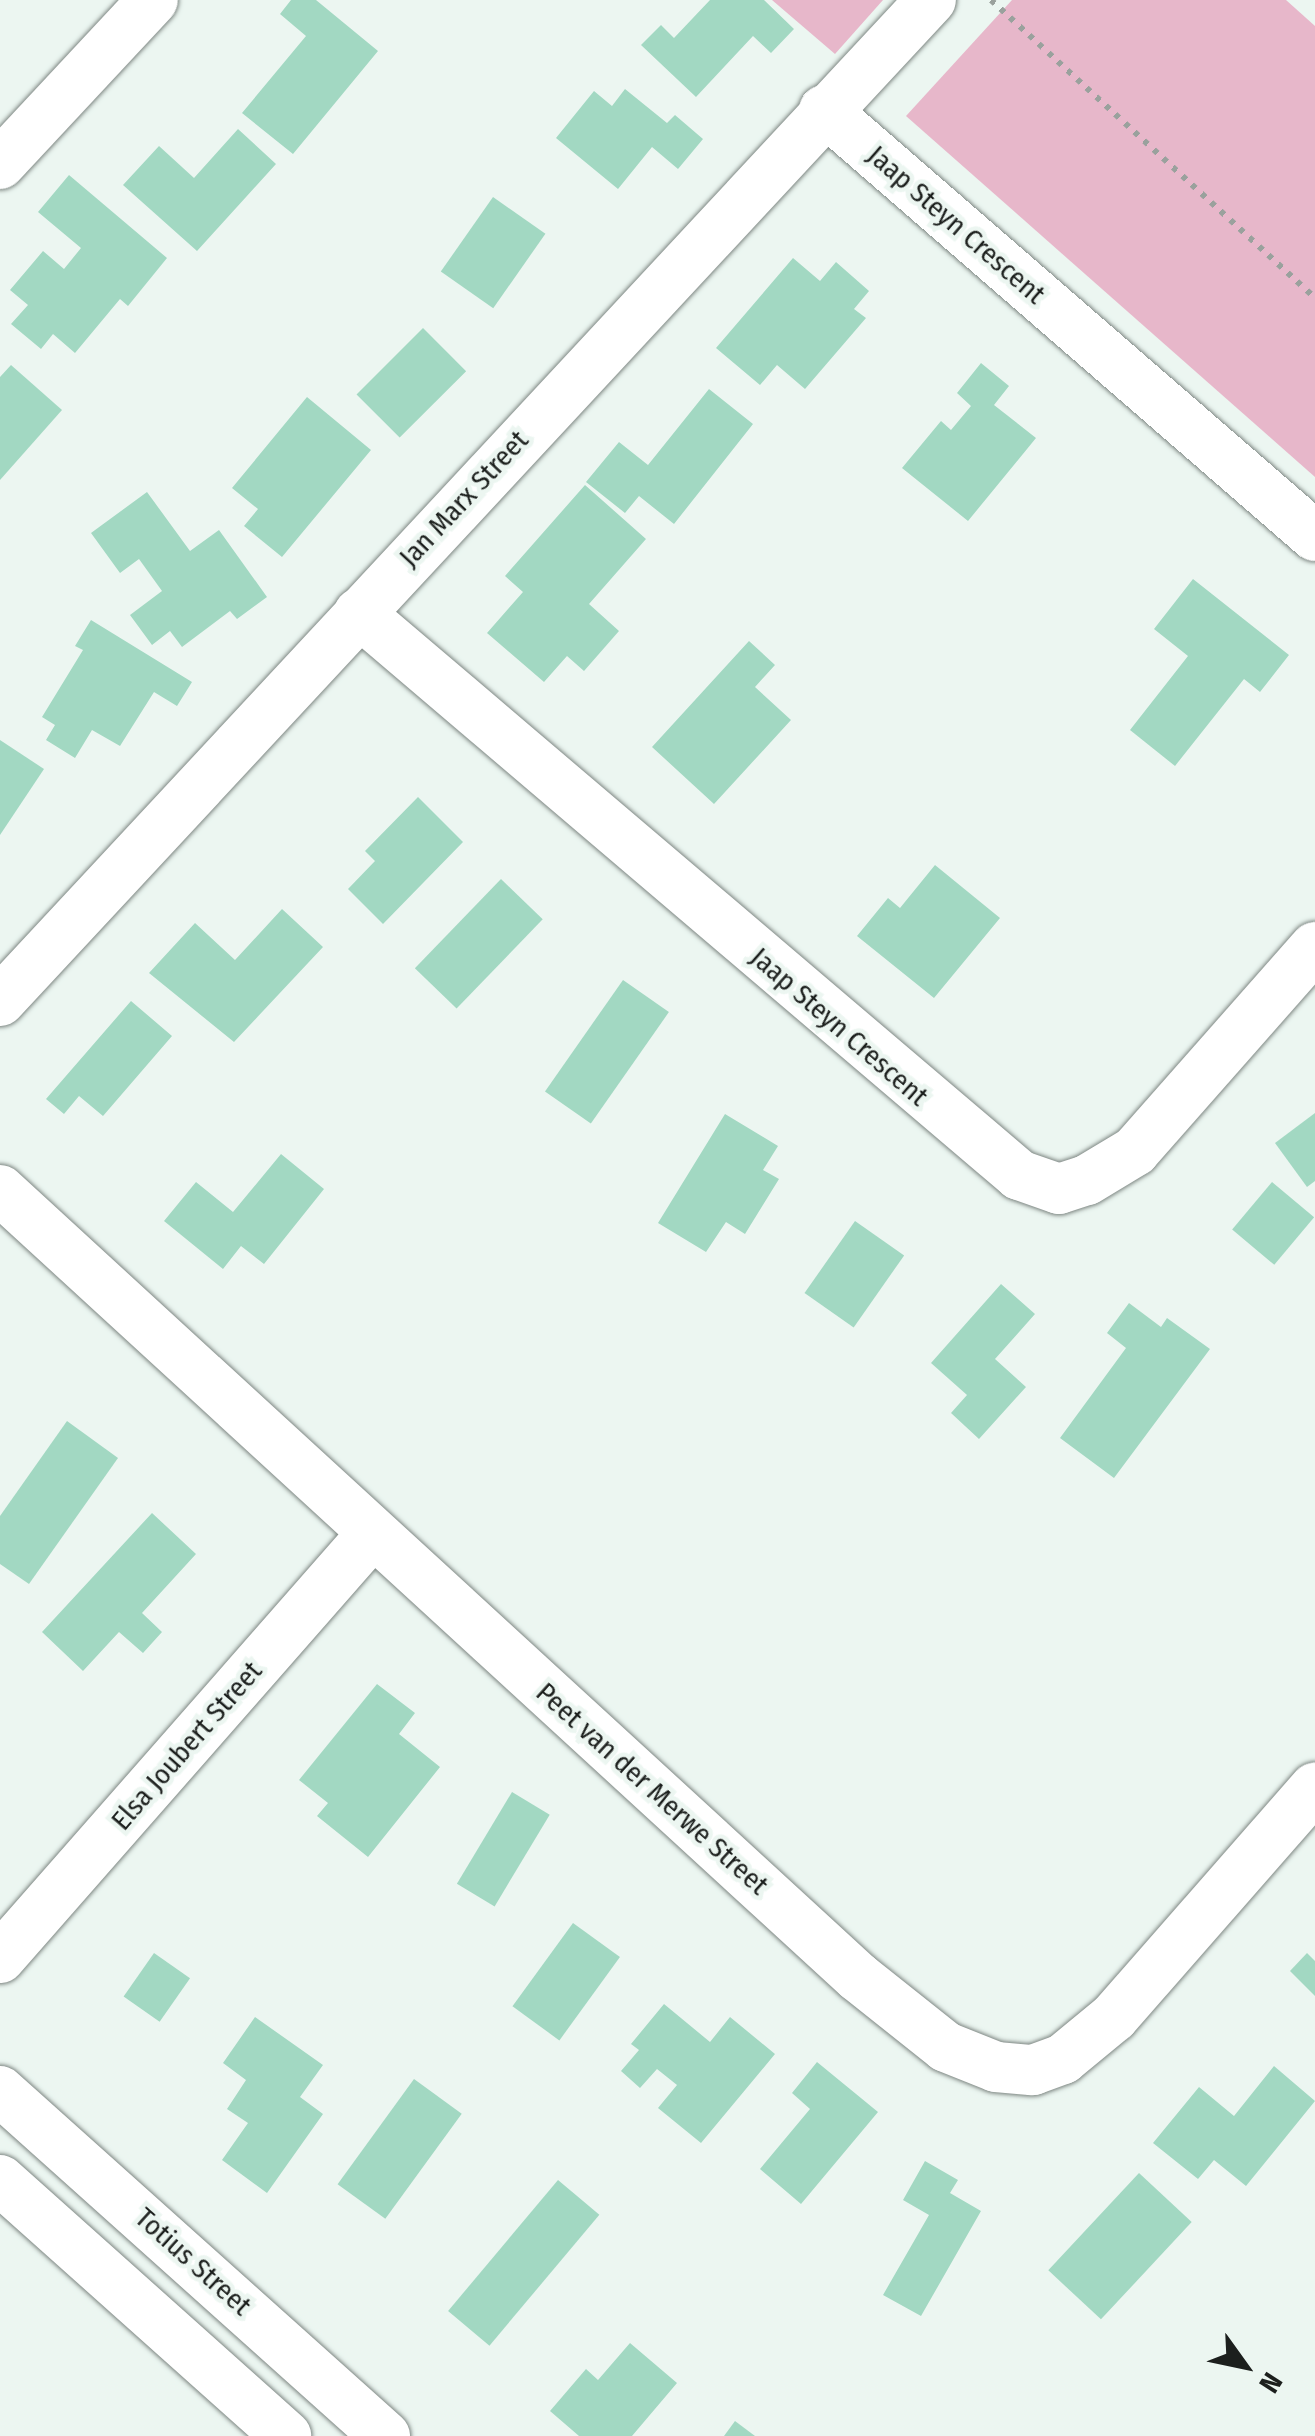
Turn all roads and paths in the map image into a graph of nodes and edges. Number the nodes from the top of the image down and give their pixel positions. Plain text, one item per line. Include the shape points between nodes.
1 (154, 0) edge
2 (931, 0) edge
3 (991, 0) edge
4 (824, 110) junction
5 (0, 164) edge
6 (1315, 298) edge
7 (1315, 536) edge
8 (359, 613) junction
9 (1315, 947) edge
10 (0, 1001) edge
11 (0, 1190) edge
12 (373, 1533) junction
13 (1315, 1787) edge
14 (0, 1958) edge
15 (0, 2090) edge
16 (0, 2180) edge
17 (286, 2436) edge
18 (385, 2436) edge

1 - 5 street
2 - 4 street, Jan Marx Street
3 - 6 path
4 - 7 street, Jaap Steyn Crescent
4 - 8 street, Jan Marx Street
8 - 9 street, Jaap Steyn Crescent via 1019,1176 1058,1189 1087,1180 1135,1150
8 - 10 street, Jan Marx Street
11 - 12 street, Peet van der Merwe Street
12 - 13 street, Peet van der Merwe Street via 858,1977 946,2047 996,2067 1033,2070 1063,2059 1114,2017
12 - 14 street, Elsa Joubert Street
15 - 18 street, Totius Street
16 - 17 street

